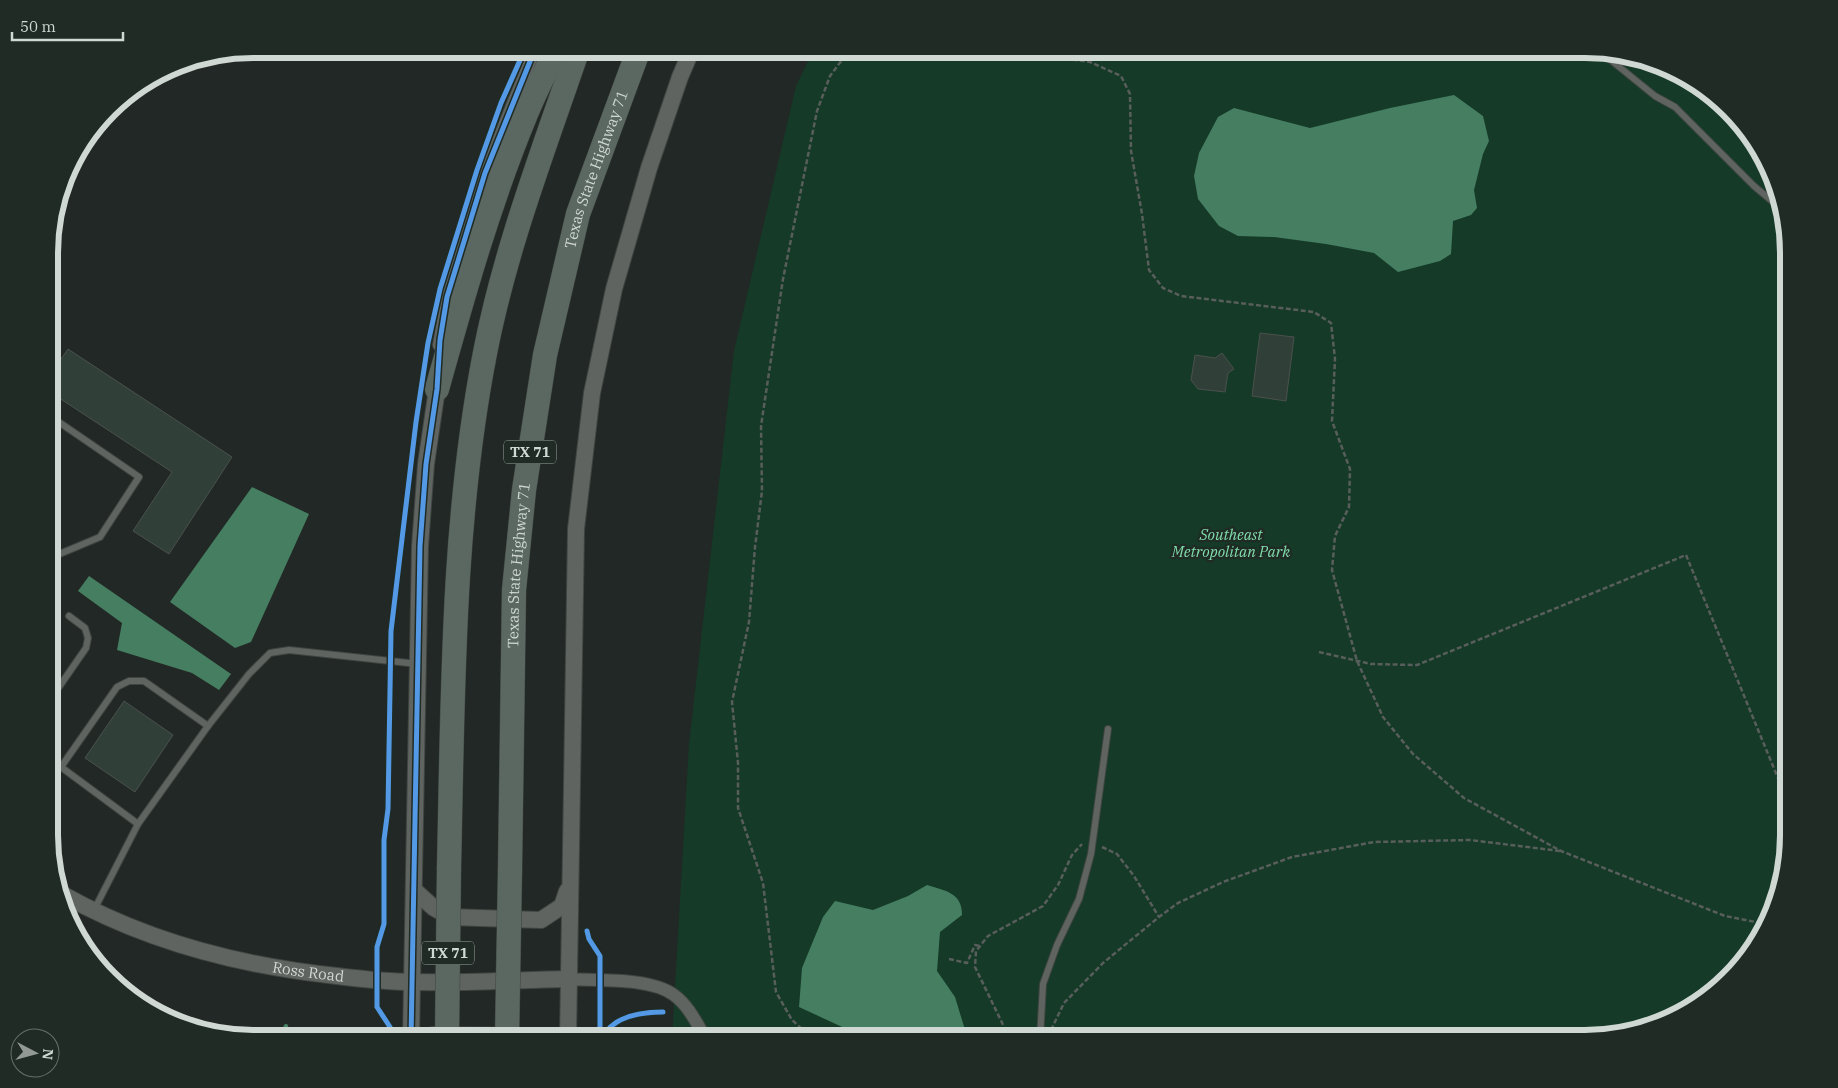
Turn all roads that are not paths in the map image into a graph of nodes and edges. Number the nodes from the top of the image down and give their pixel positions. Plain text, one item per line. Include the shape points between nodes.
1 (531, 58) edge
2 (552, 58) edge
3 (575, 58) edge
4 (637, 58) edge
5 (688, 58) edge
6 (1609, 59) edge
7 (1774, 203) edge
8 (437, 389) junction
9 (58, 421) edge
10 (58, 555) edge
11 (69, 616) dead end
12 (418, 664) junction
13 (58, 688) edge
14 (208, 726) junction
15 (1108, 728) dead end
16 (58, 765) edge
17 (61, 767) junction
18 (138, 824) junction
19 (569, 886) junction
20 (414, 890) junction
21 (68, 897) edge
22 (93, 912) junction
23 (568, 979) junction
24 (412, 982) junction
25 (411, 1030) edge
26 (447, 1030) edge
27 (507, 1030) edge
28 (568, 1030) edge
29 (701, 1030) edge
30 (1041, 1030) edge

1 - 8 street via 485,173 447,298
2 - 8 highway via 526,114 493,202
3 - 26 highway, TX 71, bridge via 511,248 485,353 468,462 456,580
4 - 27 highway, Texas State Highway 71 / TX 71, bridge via 578,214 545,356 525,480 514,590
5 - 19 street via 652,159 614,289 592,393 576,529
6 - 7 lane via 1655,96 1675,107
8 - 12 street via 420,537
9 - 10 lane via 139,477 100,537
11 - 13 lane via 85,628 88,638 86,648
12 - 14 lane via 289,650 270,653
12 - 20 street
14 - 17 lane via 144,681 129,681 117,687
14 - 18 lane
15 - 30 lane via 1093,843 1078,899 1044,984
16 - 17 lane
17 - 18 lane
18 - 22 lane
19 - 20 street via 562,906 541,920 450,917
19 - 23 street
20 - 24 street
21 - 22 street, Ross Road
22 - 24 street, Ross Road via 154,937 218,956 292,972
23 - 24 street, Ross Road
23 - 28 street
23 - 29 street via 655,986 673,994
24 - 25 street

